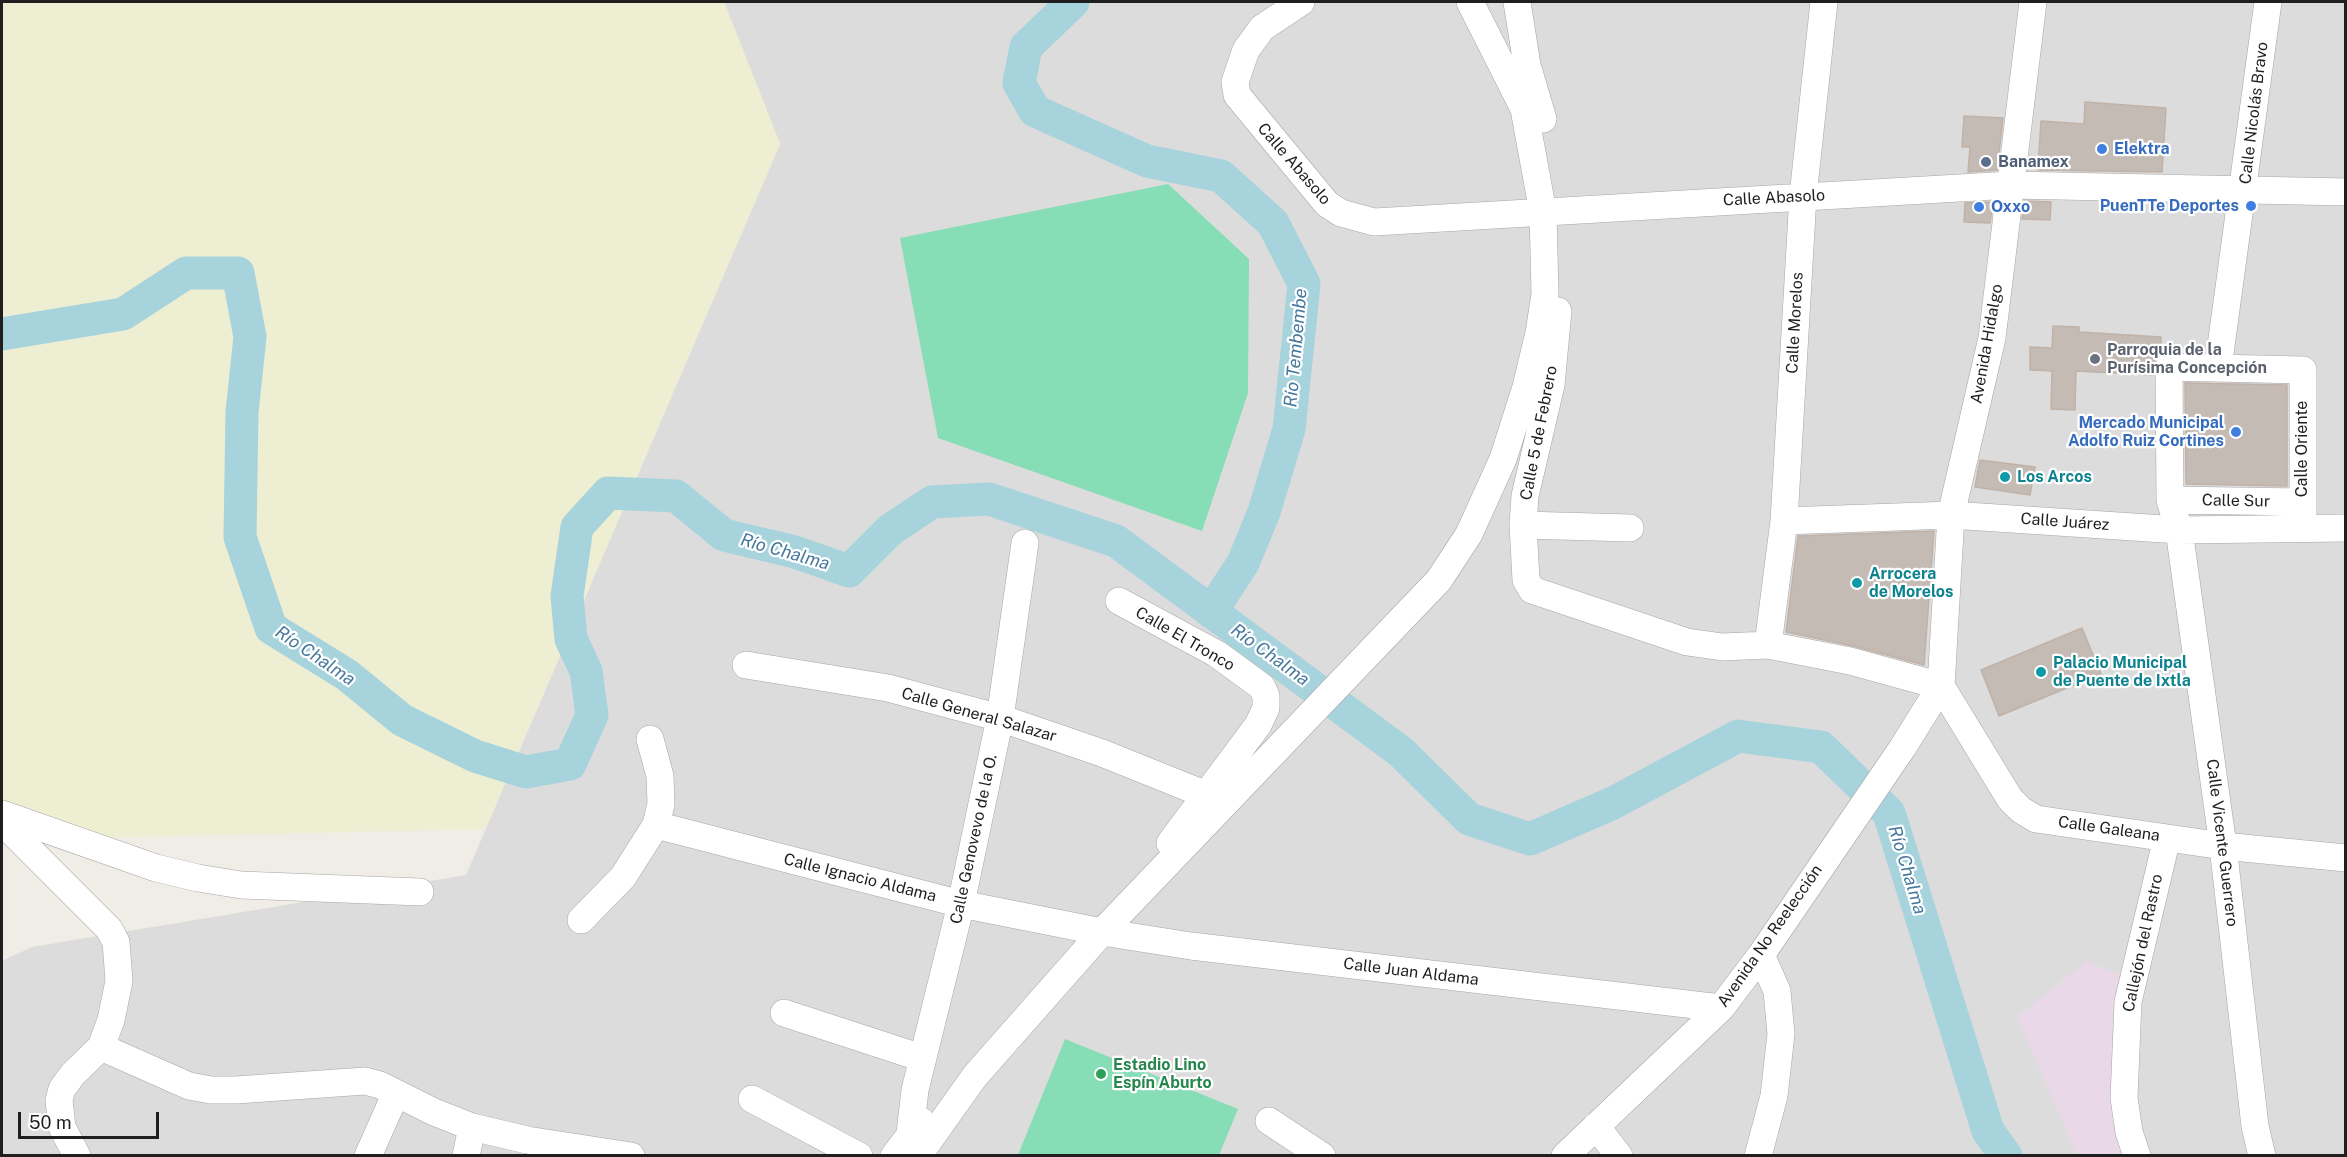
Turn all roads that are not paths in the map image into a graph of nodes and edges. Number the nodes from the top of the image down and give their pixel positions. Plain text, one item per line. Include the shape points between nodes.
1 (1470, 2) edge
2 (1517, 2) edge
3 (1824, 2) edge
4 (2033, 2) edge
5 (2268, 2) edge
6 (1295, 5) edge
7 (1532, 108) junction
8 (2011, 184) junction
9 (2244, 191) junction
10 (2346, 192) edge
11 (1803, 196) junction
12 (1553, 211) junction
13 (2218, 368) junction
14 (2170, 500) junction
15 (1951, 515) junction
16 (2302, 515) junction
17 (1784, 521) junction
18 (1523, 525) junction
19 (1630, 528) dead end
20 (2346, 528) edge
21 (2178, 530) junction
22 (1025, 543) dead end
23 (1119, 601) dead end
24 (1768, 645) junction
25 (746, 665) dead end
26 (1941, 686) junction
27 (1000, 718) junction
28 (650, 739) dead end
29 (1204, 794) junction
30 (2, 814) edge
31 (2, 822) edge
32 (656, 825) junction
33 (2167, 838) junction
34 (2223, 846) junction
35 (2346, 858) edge
36 (420, 892) dead end
37 (1131, 902) junction
38 (961, 904) junction
39 (581, 920) dead end
40 (1102, 932) junction
41 (1768, 945) junction
42 (1721, 1008) junction
43 (784, 1013) dead end
44 (101, 1047) junction
45 (922, 1058) junction
46 (396, 1093) junction
47 (752, 1099) dead end
48 (1269, 1121) dead end
49 (1596, 1126) junction
50 (472, 1127) junction
51 (914, 1144) edge
52 (77, 1155) edge
53 (368, 1155) edge
54 (466, 1155) edge
55 (631, 1155) edge
56 (859, 1155) edge
57 (894, 1155) edge
58 (1322, 1155) edge
59 (1565, 1155) edge
60 (1619, 1155) edge
61 (1758, 1155) edge
62 (2137, 1155) edge
63 (2262, 1155) edge

1 - 7 street
2 - 7 street
3 - 11 street, Calle Morelos
4 - 8 street, Avenida Hidalgo
5 - 9 street, Calle Nicolás Bravo
6 - 12 street, Calle Abasolo via 1262,28 1246,50 1235,81 1237,95 1327,204 1354,218 1374,222
7 - 12 street
8 - 9 street, Calle Abasolo
8 - 11 street, Calle Abasolo
8 - 15 street, Avenida Hidalgo via 1992,338
9 - 10 street, Calle Abasolo
9 - 13 street, Calle Nicolás Bravo
11 - 12 street, Calle Abasolo
11 - 17 street, Calle Morelos
12 - 18 street, Calle 5 de Febrero via 1562,255 1551,385 1525,496
12 - 37 street via 1539,333 1503,459 1469,534 1439,580
13 - 14 street, Calle Vicente Guerrero via 2169,367
13 - 16 street, Calle Oriente via 2303,370
14 - 16 street, Calle Sur
14 - 21 street, Calle Vicente Guerrero
15 - 17 street, Calle Juárez
15 - 21 street, Calle Juárez
15 - 26 street, Avenida Hidalgo
16 - 20 street, Calle Juárez
16 - 21 street, Calle Juárez
17 - 24 street, Calle Morelos
18 - 19 street
18 - 24 street, Calle 5 de Febrero via 1526,580 1532,590 1687,642 1723,647
21 - 34 street, Calle Vicente Guerrero
22 - 27 street, Calle Genovevo de la O.
23 - 29 street, Calle El Tronco via 1217,654 1262,687 1266,696 1266,708 1246,743
24 - 26 street, Calle 5 de Febrero via 1850,661
25 - 27 street, Calle General Salazar via 888,688
26 - 33 street, Calle Galeana via 2010,799 2021,810 2036,819
26 - 41 street, Avenida No Reelección
27 - 29 street, Calle General Salazar
27 - 38 street, Calle Genovevo de la O.
28 - 32 street via 660,776
29 - 37 street
30 - 36 street via 156,868 198,878 241,885
31 - 44 street via 109,929 116,942 119,981
32 - 38 street, Calle Ignacio Aldama
32 - 39 street via 623,877
33 - 34 street, Calle Galeana
33 - 62 street, Callejón del Rastro via 2128,1002 2124,1098
34 - 35 street, Calle Galeana
34 - 63 street, Calle Vicente Guerrero via 2255,1126
37 - 40 street
38 - 40 street, Calle Ignacio Aldama
38 - 45 street, Calle Genovevo de la O.
40 - 42 street, Calle Juan Aldama via 1191,946
40 - 51 street via 975,1076 939,1103
41 - 42 street, Avenida No Reelección
41 - 61 street via 1781,1034 1774,1096
42 - 49 street, Avenida No Reelección
43 - 45 street
44 - 46 street via 189,1086 212,1090 365,1081
44 - 52 street via 73,1074 59,1100 62,1127
45 - 51 street, Calle Genovevo de la O. via 912,1108
46 - 50 street
46 - 53 street
47 - 56 street
48 - 58 street
49 - 59 street, Avenida No Reelección
49 - 60 street
50 - 54 street
50 - 55 street via 527,1140
51 - 57 street

